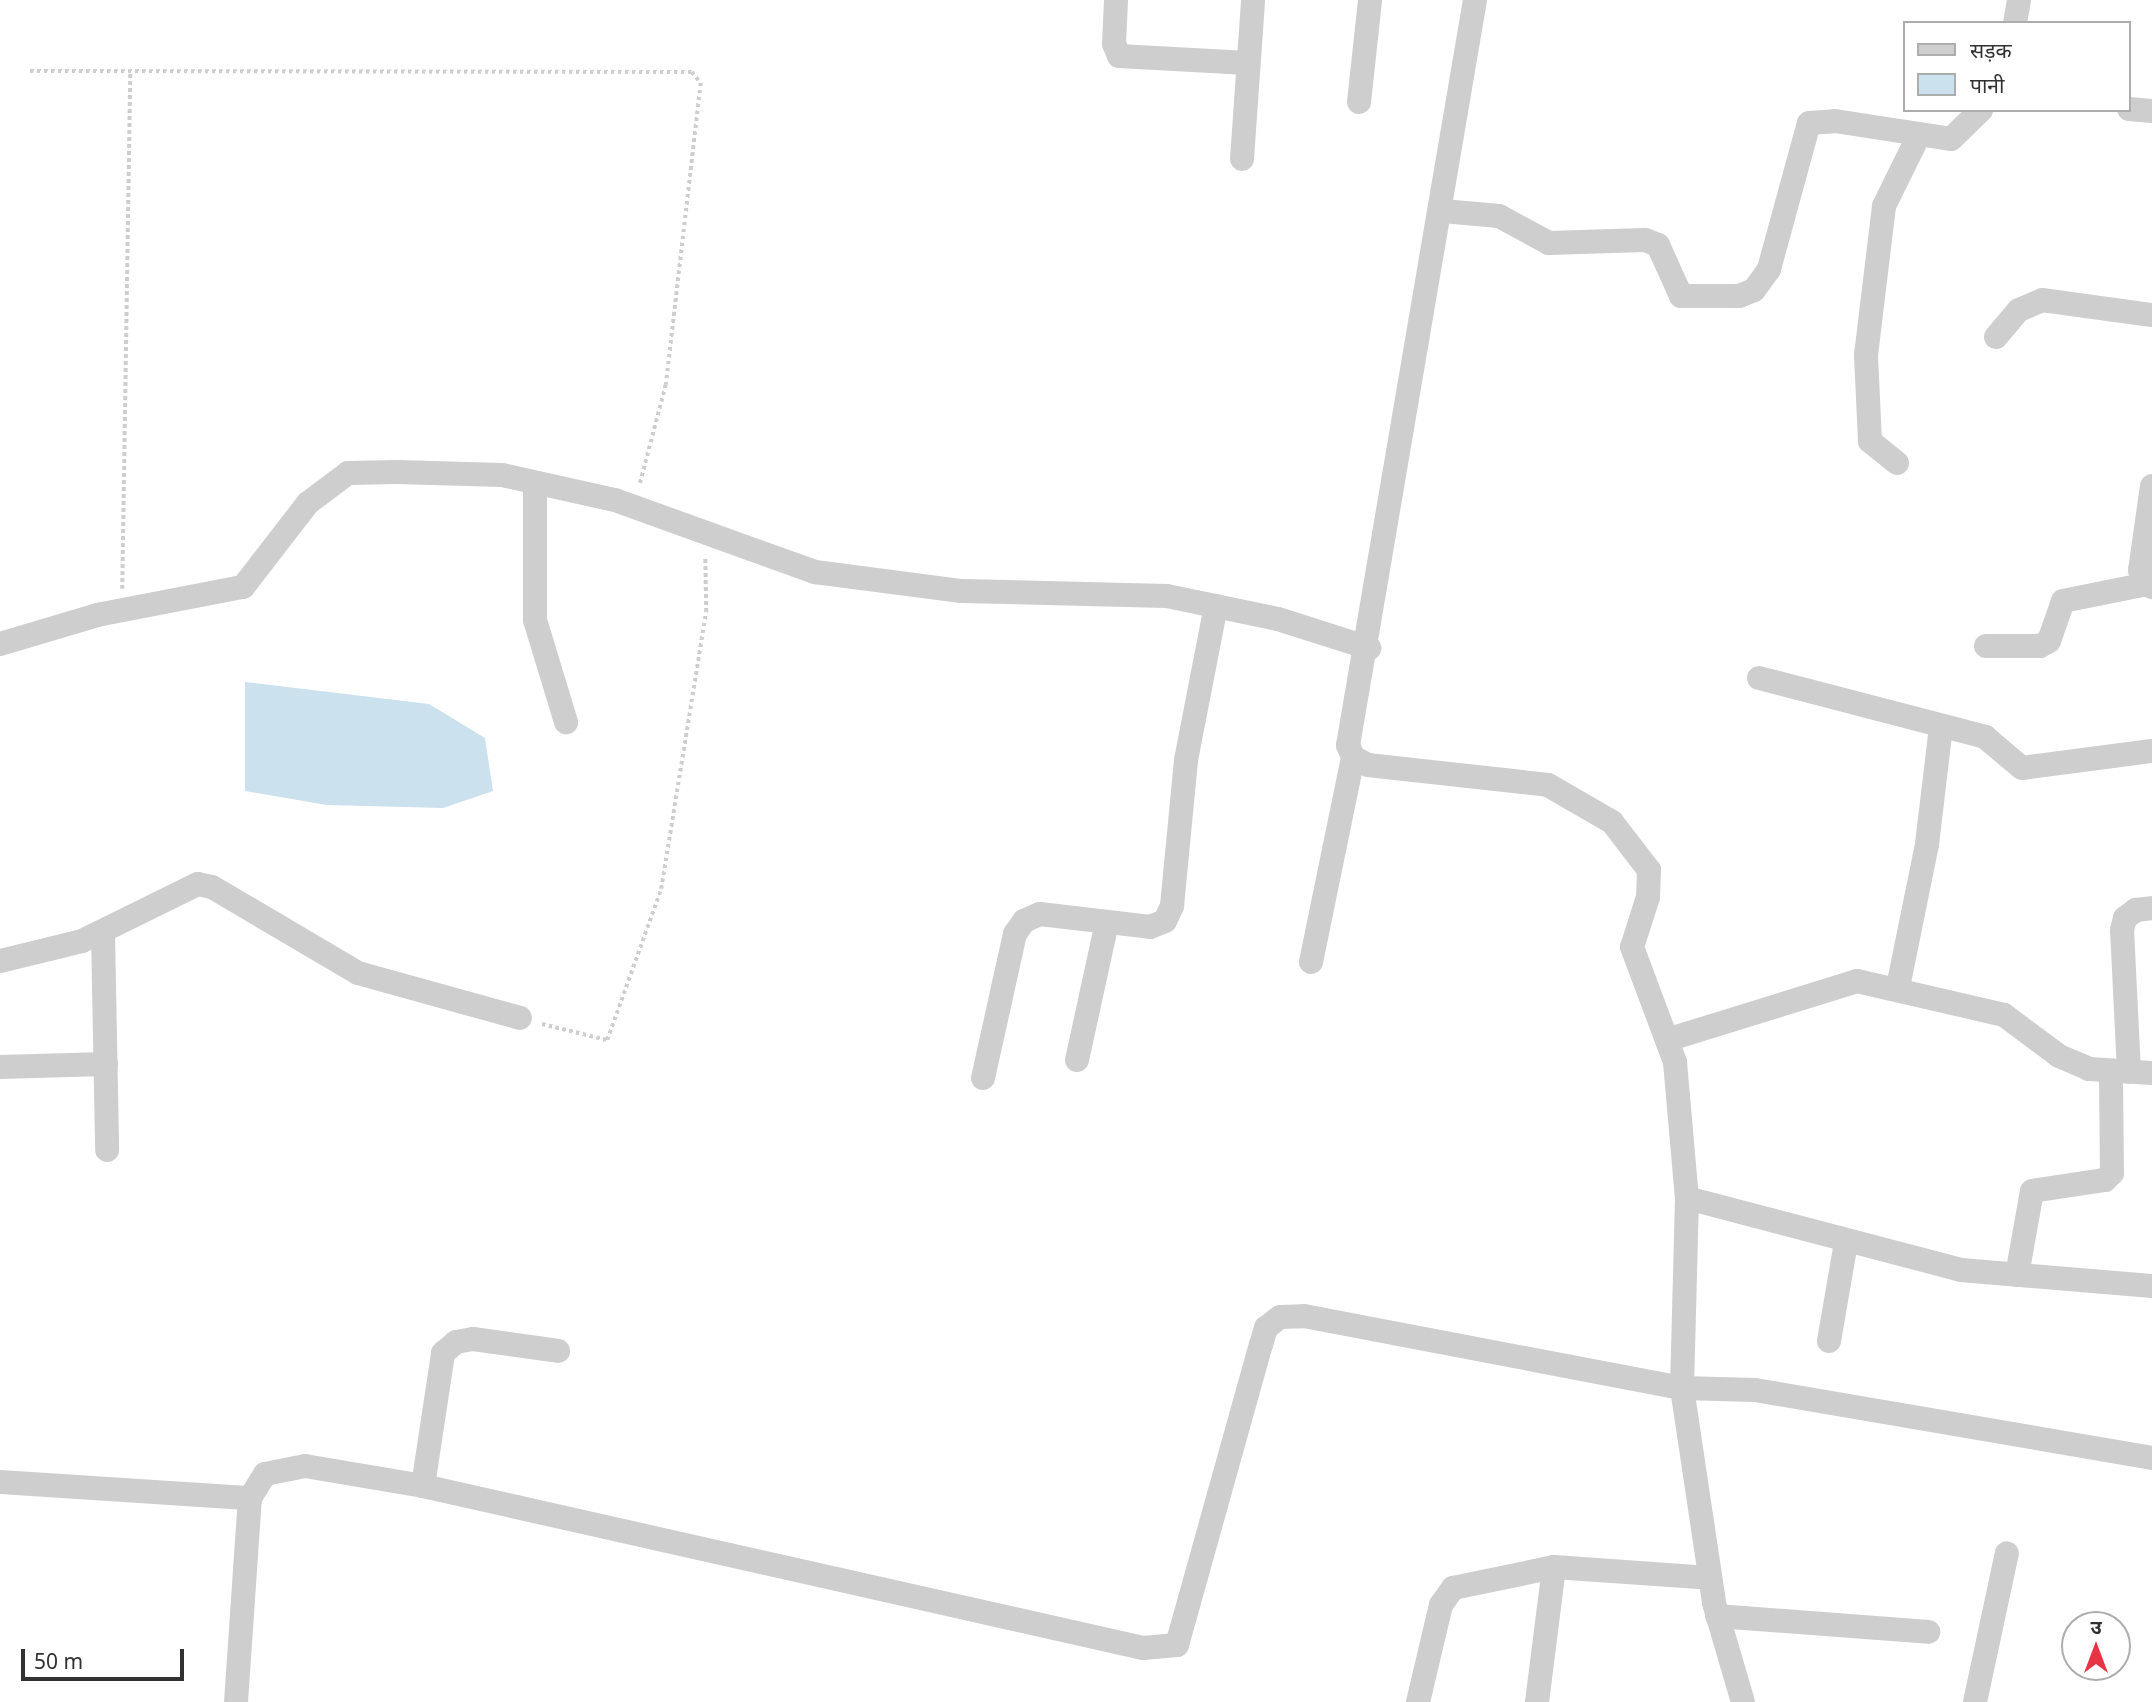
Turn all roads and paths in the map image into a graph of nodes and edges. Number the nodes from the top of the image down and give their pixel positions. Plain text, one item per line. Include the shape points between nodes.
1 (1116, 0) edge
2 (1253, 0) edge
3 (1370, 0) edge
4 (1475, 0) edge
5 (1248, 63) junction
6 (30, 71) dead end
7 (130, 72) junction
8 (1359, 102) dead end
9 (2131, 109) edge
10 (2152, 111) edge
11 (1979, 112) edge
12 (1919, 135) junction
13 (1242, 159) dead end
14 (1443, 211) junction
15 (2152, 315) edge
16 (1996, 337) dead end
17 (1897, 463) dead end
18 (535, 482) junction
19 (2152, 486) edge
20 (634, 508) junction
21 (705, 534) junction
22 (2149, 586) edge
23 (1216, 606) junction
24 (121, 612) junction
25 (0, 644) edge
26 (1986, 646) dead end
27 (1369, 649) junction
28 (1759, 678) dead end
29 (566, 722) dead end
30 (1941, 726) junction
31 (2152, 751) edge
32 (1353, 757) junction
33 (2152, 908) edge
34 (1107, 922) junction
35 (103, 933) junction
36 (0, 961) edge
37 (1311, 962) dead end
38 (1898, 987) junction
39 (520, 1018) joint
40 (1670, 1039) junction
41 (1077, 1060) dead end
42 (106, 1064) junction
43 (0, 1067) edge
44 (2131, 1072) edge
45 (983, 1078) dead end
46 (107, 1150) dead end
47 (1687, 1198) junction
48 (1846, 1243) junction
49 (2017, 1275) junction
50 (2152, 1286) edge
51 (1829, 1341) dead end
52 (558, 1351) dead end
53 (1682, 1388) junction
54 (2152, 1458) edge
55 (0, 1482) edge
56 (423, 1486) junction
57 (250, 1498) junction
58 (2007, 1553) dead end
59 (1554, 1567) junction
60 (1710, 1578) junction
61 (1717, 1616) junction
62 (1928, 1632) dead end
63 (236, 1702) edge
64 (1418, 1702) edge
65 (1538, 1702) edge
66 (1743, 1702) edge
67 (1975, 1702) edge

1 - 5 street via 1114,44 1119,56
2 - 5 street
3 - 8 street
4 - 14 street
5 - 13 street
6 - 7 path
7 - 20 path via 692,72 701,83 666,385
7 - 24 path
9 - 10 street
11 - 12 street via 1951,139
12 - 14 street via 1835,121 1809,123 1769,269 1754,290 1739,296 1681,296 1658,245 1645,240 1549,243 1499,216
12 - 17 street via 1884,206 1866,355 1870,441
14 - 27 street
15 - 16 street via 2042,300 2019,310
18 - 20 street
18 - 24 street via 502,475 348,473 308,503 243,587
18 - 29 street via 535,620
19 - 22 street via 2140,550
20 - 21 street
21 - 23 street via 815,572 962,591 1137,593
21 - 39 path via 706,612 661,889 607,1040
22 - 26 street via 2063,601 2049,641 2040,646
23 - 27 street
23 - 34 street via 1186,760 1172,906 1165,921 1150,927
24 - 25 street
27 - 32 street via 1348,745
28 - 30 street
30 - 31 street via 1986,737 2022,768
30 - 38 street via 1927,844
32 - 37 street
32 - 40 street via 1368,765 1548,785 1612,822 1649,870 1648,897 1632,947
33 - 44 street via 2136,910 2125,918 2122,930
34 - 41 street
34 - 45 street via 1040,914 1024,921 1015,934
35 - 36 street
35 - 39 street via 184,888 212,887 358,973
35 - 42 street
38 - 40 street via 1837,984
38 - 44 street via 2004,1015 2073,1064
40 - 47 street
42 - 43 street
42 - 46 street
44 - 49 street via 2112,1173 2105,1180 2032,1191
47 - 48 street
47 - 53 street
48 - 49 street via 1961,1270
48 - 51 street
49 - 50 street
52 - 56 street via 474,1339 456,1342 443,1353
53 - 54 street via 1755,1390
53 - 56 street via 1304,1316 1280,1317 1266,1328 1187,1624 1178,1645 1164,1649
53 - 60 street
55 - 57 street
56 - 57 street via 304,1466 265,1474
57 - 63 street
58 - 67 street
59 - 60 street
59 - 64 street via 1453,1588 1441,1605
59 - 65 street
60 - 61 street
61 - 62 street
61 - 66 street

